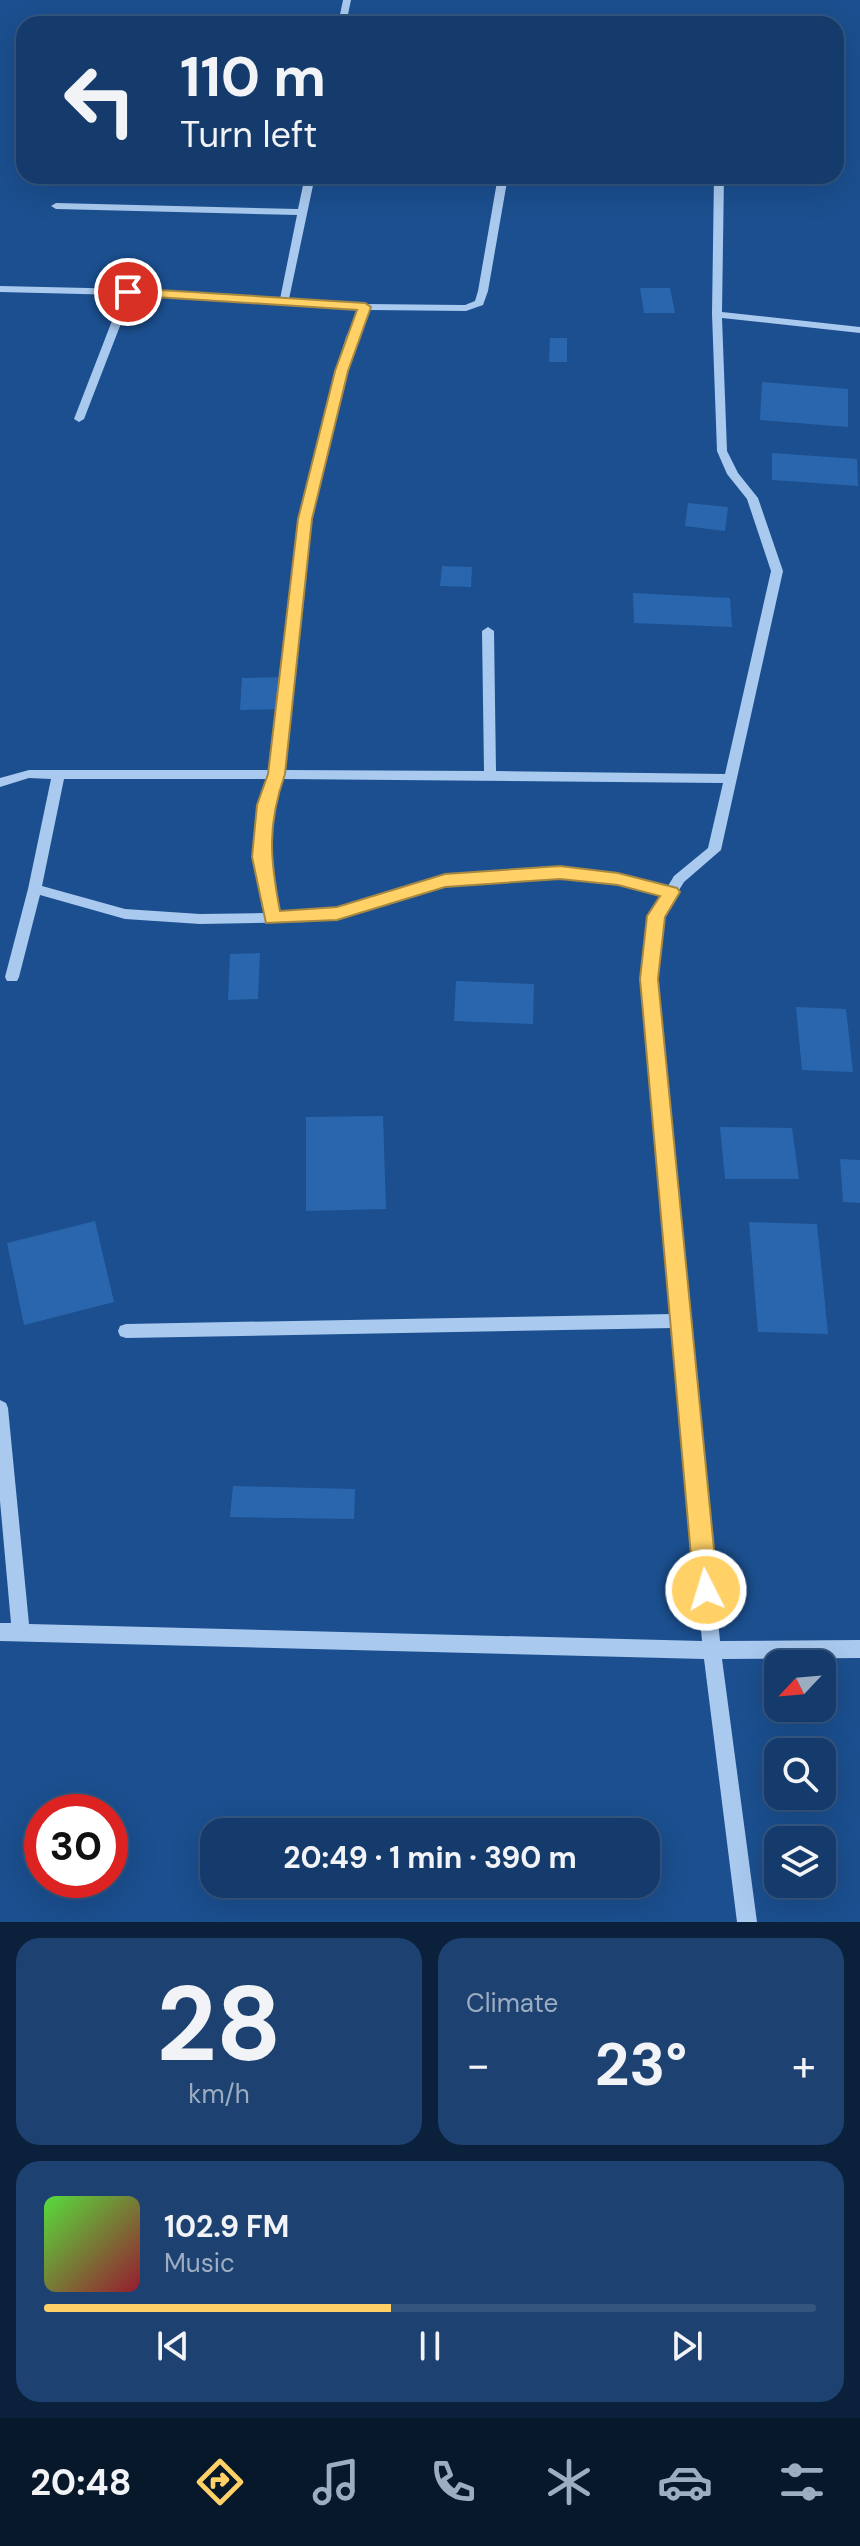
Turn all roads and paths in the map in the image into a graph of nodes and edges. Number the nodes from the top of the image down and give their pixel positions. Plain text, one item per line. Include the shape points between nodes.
1 (308, 184) edge
2 (501, 184) edge
3 (719, 184) edge
4 (56, 206) dead end
5 (302, 212) junction
6 (0, 289) edge
7 (128, 292) junction
8 (284, 301) junction
9 (365, 307) junction
10 (717, 314) junction
11 (860, 330) edge
12 (79, 419) dead end
13 (488, 631) dead end
14 (58, 774) junction
15 (277, 774) junction
16 (490, 775) junction
17 (730, 779) junction
18 (0, 783) edge
19 (35, 889) junction
20 (671, 892) junction
21 (272, 918) junction
22 (12, 977) dead end
23 (681, 1321) junction
24 (126, 1331) dead end
25 (0, 1408) edge
26 (0, 1632) edge
27 (21, 1633) junction
28 (860, 1649) edge
29 (712, 1650) junction
30 (747, 1922) edge

1 - 5 street
2 - 9 street via 479,303 452,310
3 - 10 street
4 - 5 street
5 - 8 street
6 - 7 street
7 - 8 street
7 - 12 street
8 - 9 street
9 - 15 street via 341,371 305,519
10 - 11 street
10 - 17 street via 722,451 752,498 777,571
13 - 16 street
14 - 15 street
14 - 18 street via 29,774
14 - 19 street
15 - 16 street
15 - 21 street via 265,805 261,857
16 - 17 street
17 - 20 street via 714,850
19 - 21 street via 125,914
19 - 22 street
20 - 21 street via 560,872 445,880 337,913
20 - 23 street via 656,916 649,979
23 - 24 street
23 - 29 street
25 - 27 street
26 - 27 street
27 - 29 street
28 - 29 street
29 - 30 street

